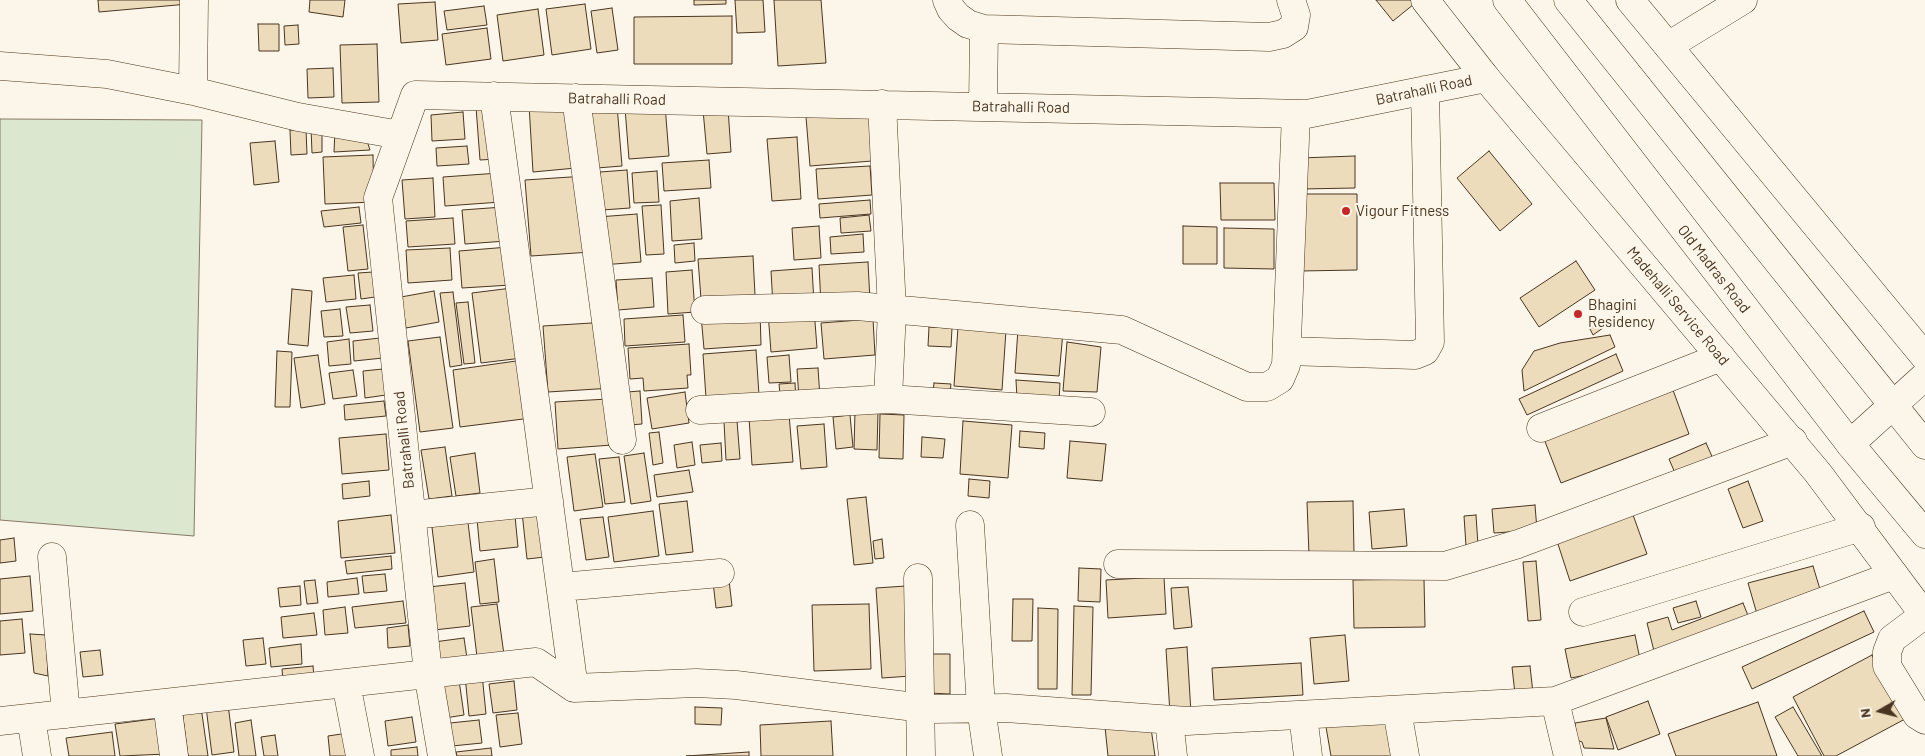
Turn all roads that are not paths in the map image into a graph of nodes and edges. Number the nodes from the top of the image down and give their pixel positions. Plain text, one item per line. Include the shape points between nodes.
1 (194, 0) edge
2 (947, 0) edge
3 (1291, 0) edge
4 (1425, 0) edge
5 (1507, 0) edge
6 (1568, 0) edge
7 (1630, 0) edge
8 (1743, 0) edge
9 (984, 29) junction
10 (1668, 46) junction
11 (0, 66) edge
12 (1486, 78) junction
13 (1426, 90) junction
14 (193, 91) junction
15 (494, 96) junction
16 (576, 98) junction
17 (882, 104) junction
18 (983, 106) junction
19 (1296, 114) junction
20 (400, 134) junction
21 (705, 310) dead end
22 (892, 310) junction
23 (1287, 351) junction
24 (1721, 357) junction
25 (1925, 357) edge
26 (1925, 376) edge
27 (888, 399) junction
28 (1894, 406) junction
29 (700, 410) dead end
30 (1091, 412) dead end
31 (1540, 428) dead end
32 (622, 440) dead end
33 (1793, 441) junction
34 (1850, 444) junction
35 (1925, 445) edge
36 (549, 501) junction
37 (412, 515) junction
38 (970, 525) dead end
39 (1861, 527) junction
40 (1925, 534) edge
41 (52, 557) dead end
42 (1118, 564) dead end
43 (720, 573) dead end
44 (1894, 575) junction
45 (918, 578) dead end
46 (561, 587) junction
47 (1583, 612) dead end
48 (1925, 616) edge
49 (428, 673) junction
50 (346, 683) junction
51 (574, 688) junction
52 (1555, 701) junction
53 (167, 703) junction
54 (919, 708) junction
55 (981, 708) junction
56 (1396, 710) junction
57 (66, 714) junction
58 (1303, 715) junction
59 (31, 718) junction
60 (1169, 720) junction
61 (1925, 720) edge
62 (0, 722) edge
63 (36, 756) edge
64 (174, 756) edge
65 (360, 756) edge
66 (442, 756) edge
67 (921, 756) edge
68 (988, 756) edge
69 (1174, 756) edge
70 (1308, 756) edge
71 (1405, 756) edge
72 (1568, 756) edge

1 - 14 main road
2 - 9 main road via 958,17
3 - 9 main road via 1296,15 1294,27 1284,34 1269,37
4 - 12 main road, Madehalli Service Road
5 - 34 main road, Old Madras Road
6 - 28 main road
7 - 10 main road
8 - 10 main road
9 - 18 main road
10 - 25 main road
11 - 14 main road via 107,74
12 - 13 main road, Batrahalli Road
12 - 24 main road, Madehalli Service Road
13 - 19 main road, Batrahalli Road
13 - 23 main road via 1430,342 1425,351 1415,354
14 - 20 main road via 298,118
15 - 16 main road, Batrahalli Road
15 - 20 main road, Batrahalli Road via 415,95
15 - 36 main road
16 - 17 main road, Batrahalli Road
16 - 32 main road
17 - 18 main road, Batrahalli Road
17 - 22 main road
18 - 19 main road, Batrahalli Road
19 - 23 main road
20 - 37 main road, Batrahalli Road via 378,198
21 - 22 main road via 857,306
22 - 23 main road via 1122,330 1247,387 1267,387 1280,379
22 - 27 main road
24 - 31 main road
24 - 33 main road, Madehalli Service Road
26 - 28 main road
27 - 29 main road
27 - 30 main road
28 - 34 main road
28 - 35 main road
33 - 39 main road, Madehalli Service Road
33 - 42 main road via 1518,544 1445,566
34 - 40 main road, Old Madras Road
36 - 37 main road
36 - 46 main road
37 - 49 main road, Batrahalli Road
38 - 55 main road
39 - 44 main road, Madehalli Service Road
39 - 47 main road
41 - 57 main road
43 - 46 main road
44 - 48 main road, Madehalli Service Road
44 - 52 main road
45 - 54 main road
46 - 51 main road
48 - 61 main road via 1892,639 1887,652 1887,666 1917,716
49 - 50 main road
49 - 51 main road via 536,662
49 - 66 main road, Batrahalli Road
50 - 53 main road
50 - 65 main road
51 - 54 main road via 696,683 736,685
52 - 56 main road
52 - 72 main road
53 - 57 main road
53 - 64 main road
54 - 55 main road
54 - 67 main road
55 - 60 main road
55 - 68 main road
56 - 58 main road
56 - 71 main road
57 - 59 main road
58 - 60 main road
58 - 70 main road
59 - 62 main road
59 - 63 main road
60 - 69 main road

